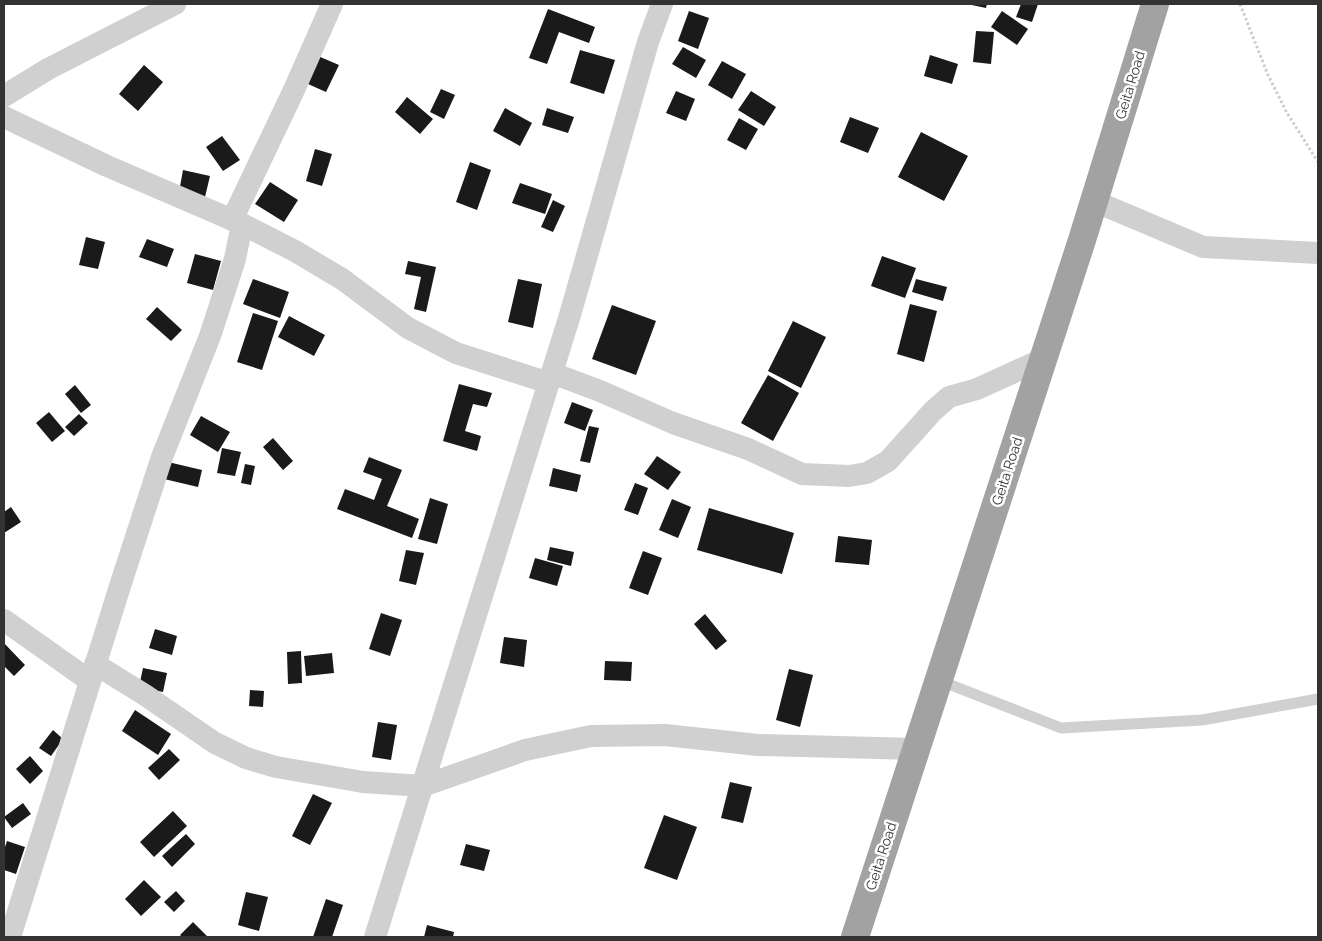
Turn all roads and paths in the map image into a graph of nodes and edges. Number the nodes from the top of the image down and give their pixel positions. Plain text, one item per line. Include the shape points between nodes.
1 (175, 4) edge
2 (332, 4) edge
3 (662, 4) edge
4 (1155, 4) edge
5 (1240, 4) edge
6 (4, 96) edge
7 (4, 117) edge
8 (1318, 162) edge
9 (1094, 201) junction
10 (237, 222) junction
11 (1318, 253) edge
12 (1043, 359) junction
13 (551, 378) junction
14 (4, 620) edge
15 (92, 672) junction
16 (938, 680) junction
17 (1318, 699) edge
18 (916, 749) junction
19 (423, 786) junction
20 (10, 937) edge
21 (375, 937) edge
22 (855, 937) edge

1 - 6 street via 48,69
2 - 10 street
3 - 13 street via 648,42
4 - 9 highway, Geita Road
5 - 8 path via 1268,75
7 - 10 street via 80,154
9 - 11 street via 1203,247
9 - 12 highway, Geita Road
10 - 13 street via 342,279 408,328 456,354
10 - 15 street via 235,259 210,336 162,458
12 - 13 street via 950,397 888,461 867,473 849,476 802,474 600,390
12 - 16 highway, Geita Road
13 - 19 street
14 - 15 street
15 - 19 street via 145,695 215,743 246,758 276,767 363,782
15 - 20 street
16 - 17 lane via 1061,728 1202,720
16 - 18 highway, Geita Road
18 - 19 street via 758,745 665,735 591,736 525,750
18 - 22 highway, Geita Road
19 - 21 street

